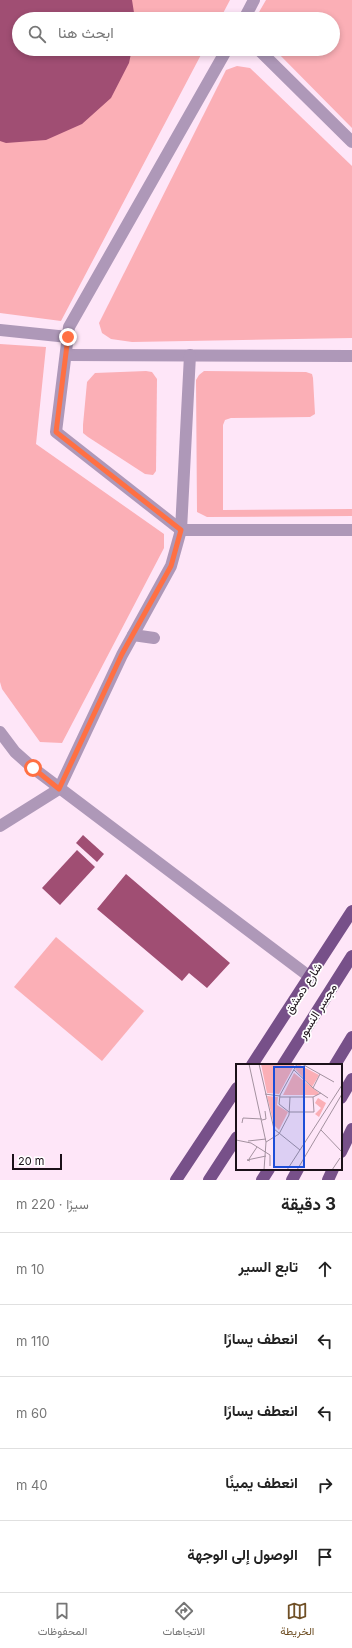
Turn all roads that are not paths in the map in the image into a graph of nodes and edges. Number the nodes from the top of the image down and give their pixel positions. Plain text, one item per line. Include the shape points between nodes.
1 (254, 0) edge
2 (248, 12) edge
3 (223, 56) edge
4 (265, 56) edge
5 (352, 142) edge
6 (0, 330) edge
7 (68, 337) junction
8 (66, 355) junction
9 (190, 355) junction
10 (352, 356) edge
11 (181, 530) junction
12 (352, 530) edge
13 (133, 635) junction
14 (154, 638) dead end
15 (0, 732) edge
16 (59, 789) junction
17 (0, 826) edge
18 (352, 911) edge
19 (352, 956) edge
20 (310, 977) junction
21 (352, 1037) edge
22 (253, 1064) edge
23 (284, 1064) edge
24 (336, 1064) edge
25 (352, 1079) edge
26 (236, 1090) edge
27 (342, 1096) edge
28 (352, 1129) edge
29 (236, 1139) edge
30 (342, 1150) edge
31 (269, 1170) edge
32 (297, 1170) edge
33 (333, 1170) edge
34 (176, 1180) edge
35 (210, 1180) edge
36 (262, 1180) edge
37 (292, 1180) edge
38 (328, 1180) edge

1 - 2 lane
3 - 7 lane via 69,327
4 - 5 lane
6 - 7 lane
7 - 8 lane
8 - 9 lane
8 - 11 lane via 56,432
9 - 10 lane
9 - 11 lane
11 - 12 lane
11 - 13 lane via 171,566
13 - 14 lane
13 - 16 lane
15 - 16 lane via 15,752
16 - 17 lane
16 - 20 lane
18 - 20 main road, شارع دمشق
19 - 23 main road, مجسر النسور
20 - 22 main road, شارع دمشق
21 - 24 main road
25 - 27 main road
26 - 34 main road
28 - 30 main road
29 - 35 main road
31 - 36 main road
32 - 37 main road
33 - 38 main road

